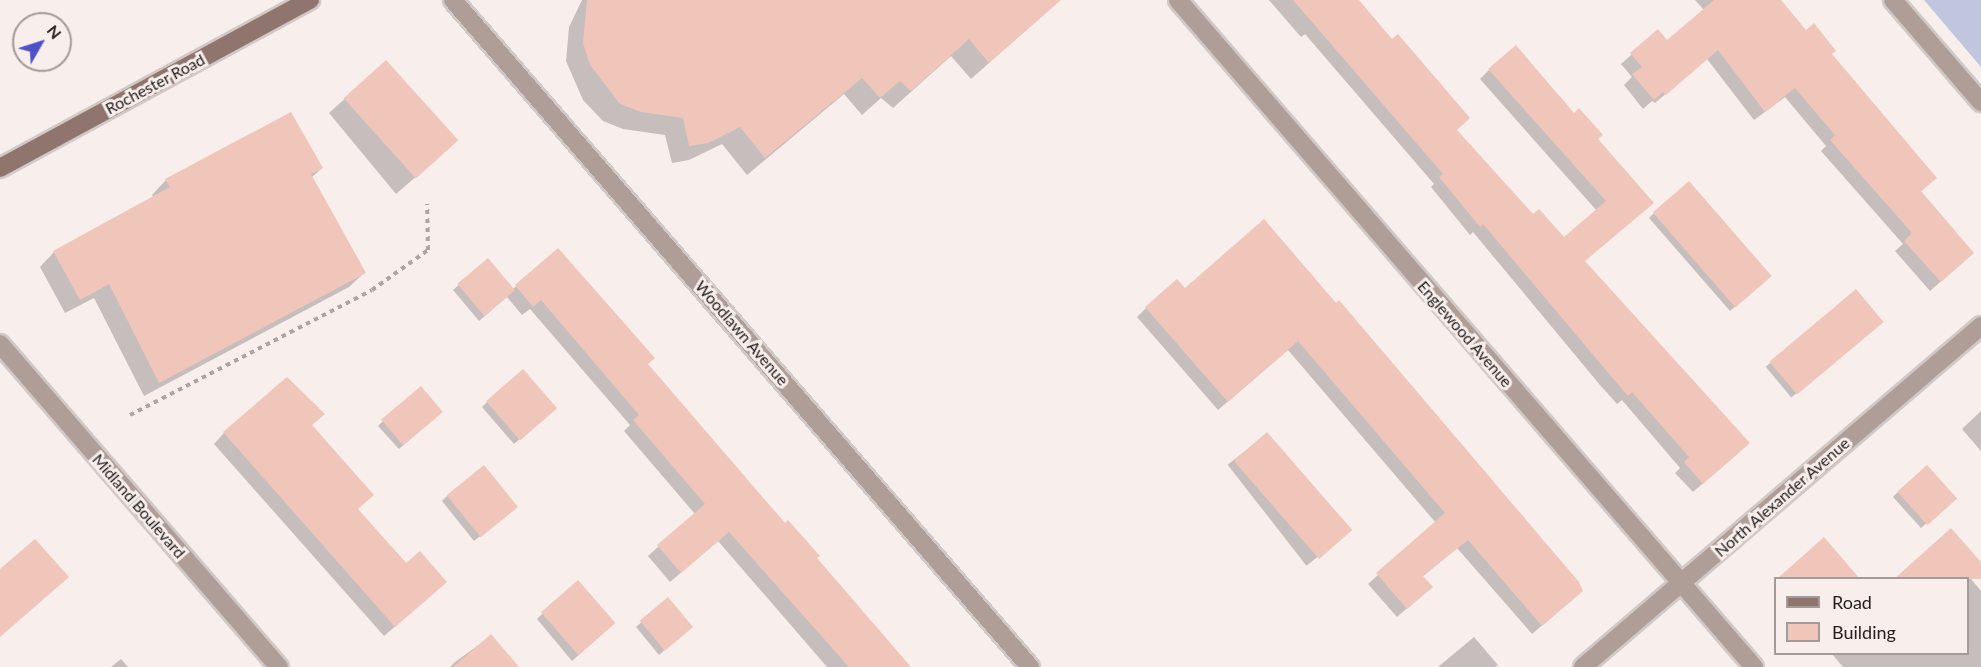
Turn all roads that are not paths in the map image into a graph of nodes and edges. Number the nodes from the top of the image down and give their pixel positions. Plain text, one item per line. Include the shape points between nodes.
1 (310, 0) edge
2 (453, 0) edge
3 (1178, 0) edge
4 (1893, 0) edge
5 (1981, 102) edge
6 (0, 168) edge
7 (1981, 326) edge
8 (0, 344) edge
9 (1681, 583) junction
10 (279, 667) edge
11 (1030, 667) edge
12 (1583, 667) edge
13 (1754, 667) edge

1 - 6 main road, Rochester Road
2 - 11 street, Woodlawn Avenue
3 - 9 street, Englewood Avenue
4 - 5 street
7 - 9 street, North Alexander Avenue
8 - 10 street, Midland Boulevard
9 - 12 street, North Alexander Avenue
9 - 13 street, Englewood Avenue

